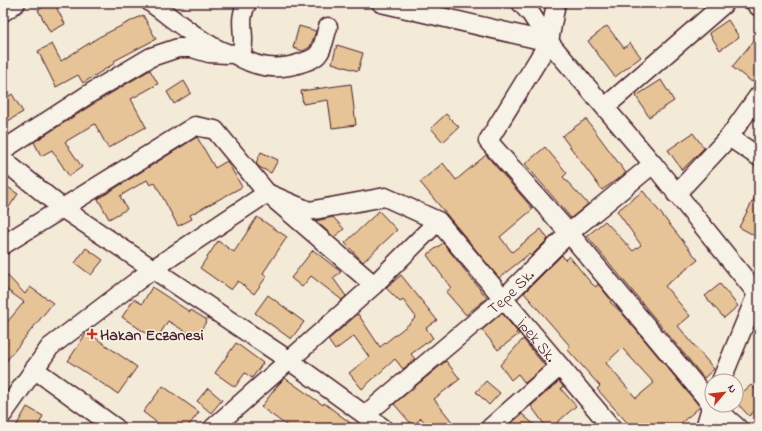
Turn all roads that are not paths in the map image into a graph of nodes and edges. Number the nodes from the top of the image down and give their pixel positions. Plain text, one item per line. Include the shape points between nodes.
1 (16, 3) edge
2 (151, 3) edge
3 (247, 3) edge
4 (381, 3) edge
5 (521, 3) edge
6 (556, 3) edge
7 (725, 3) edge
8 (755, 3) edge
9 (759, 7) edge
10 (3, 12) edge
11 (328, 27) dead end
12 (549, 42) junction
13 (232, 54) junction
14 (759, 94) edge
15 (605, 107) junction
16 (729, 136) junction
17 (3, 150) edge
18 (759, 157) edge
19 (3, 160) edge
20 (653, 164) junction
21 (267, 193) junction
22 (676, 194) junction
23 (62, 208) junction
24 (438, 221) junction
25 (568, 233) junction
26 (3, 245) edge
27 (153, 269) junction
28 (374, 285) junction
29 (758, 293) edge
30 (504, 298) junction
31 (290, 361) junction
32 (560, 366) junction
33 (34, 369) junction
34 (724, 373) edge
35 (704, 395) edge
36 (5, 409) edge
37 (710, 413) edge
38 (721, 413) edge
39 (365, 415) junction
40 (602, 424) edge
41 (116, 428) edge
42 (213, 428) edge
43 (383, 428) edge
44 (490, 428) edge
45 (706, 428) edge
46 (738, 428) edge

1 - 10 street
2 - 13 street via 190,31
3 - 13 street via 241,23 242,51
4 - 12 street
5 - 12 street
6 - 12 street
7 - 15 street
8 - 9 street
11 - 13 street via 319,53 300,64 278,69 263,67
12 - 15 street
12 - 25 street via 488,141
13 - 17 street via 178,48 151,57
14 - 16 street
15 - 20 street
16 - 18 street
16 - 22 street
19 - 23 street
20 - 22 street
20 - 25 street, Tepe Sk.
21 - 23 street via 215,130 195,126
21 - 24 street, İpek Sk. via 309,211 385,197
21 - 27 street
21 - 28 street
22 - 29 street
23 - 26 street
23 - 27 street
24 - 28 street
24 - 30 street, İpek Sk.
25 - 30 street, Tepe Sk.
25 - 35 street
27 - 31 street
27 - 33 street via 50,347
28 - 31 street
29 - 34 street
30 - 32 street, İpek Sk.
30 - 39 street, Tepe Sk.
31 - 39 street
31 - 42 street
32 - 40 street, İpek Sk.
32 - 44 street
33 - 36 street
33 - 41 street
37 - 45 street
38 - 46 street
39 - 43 street

